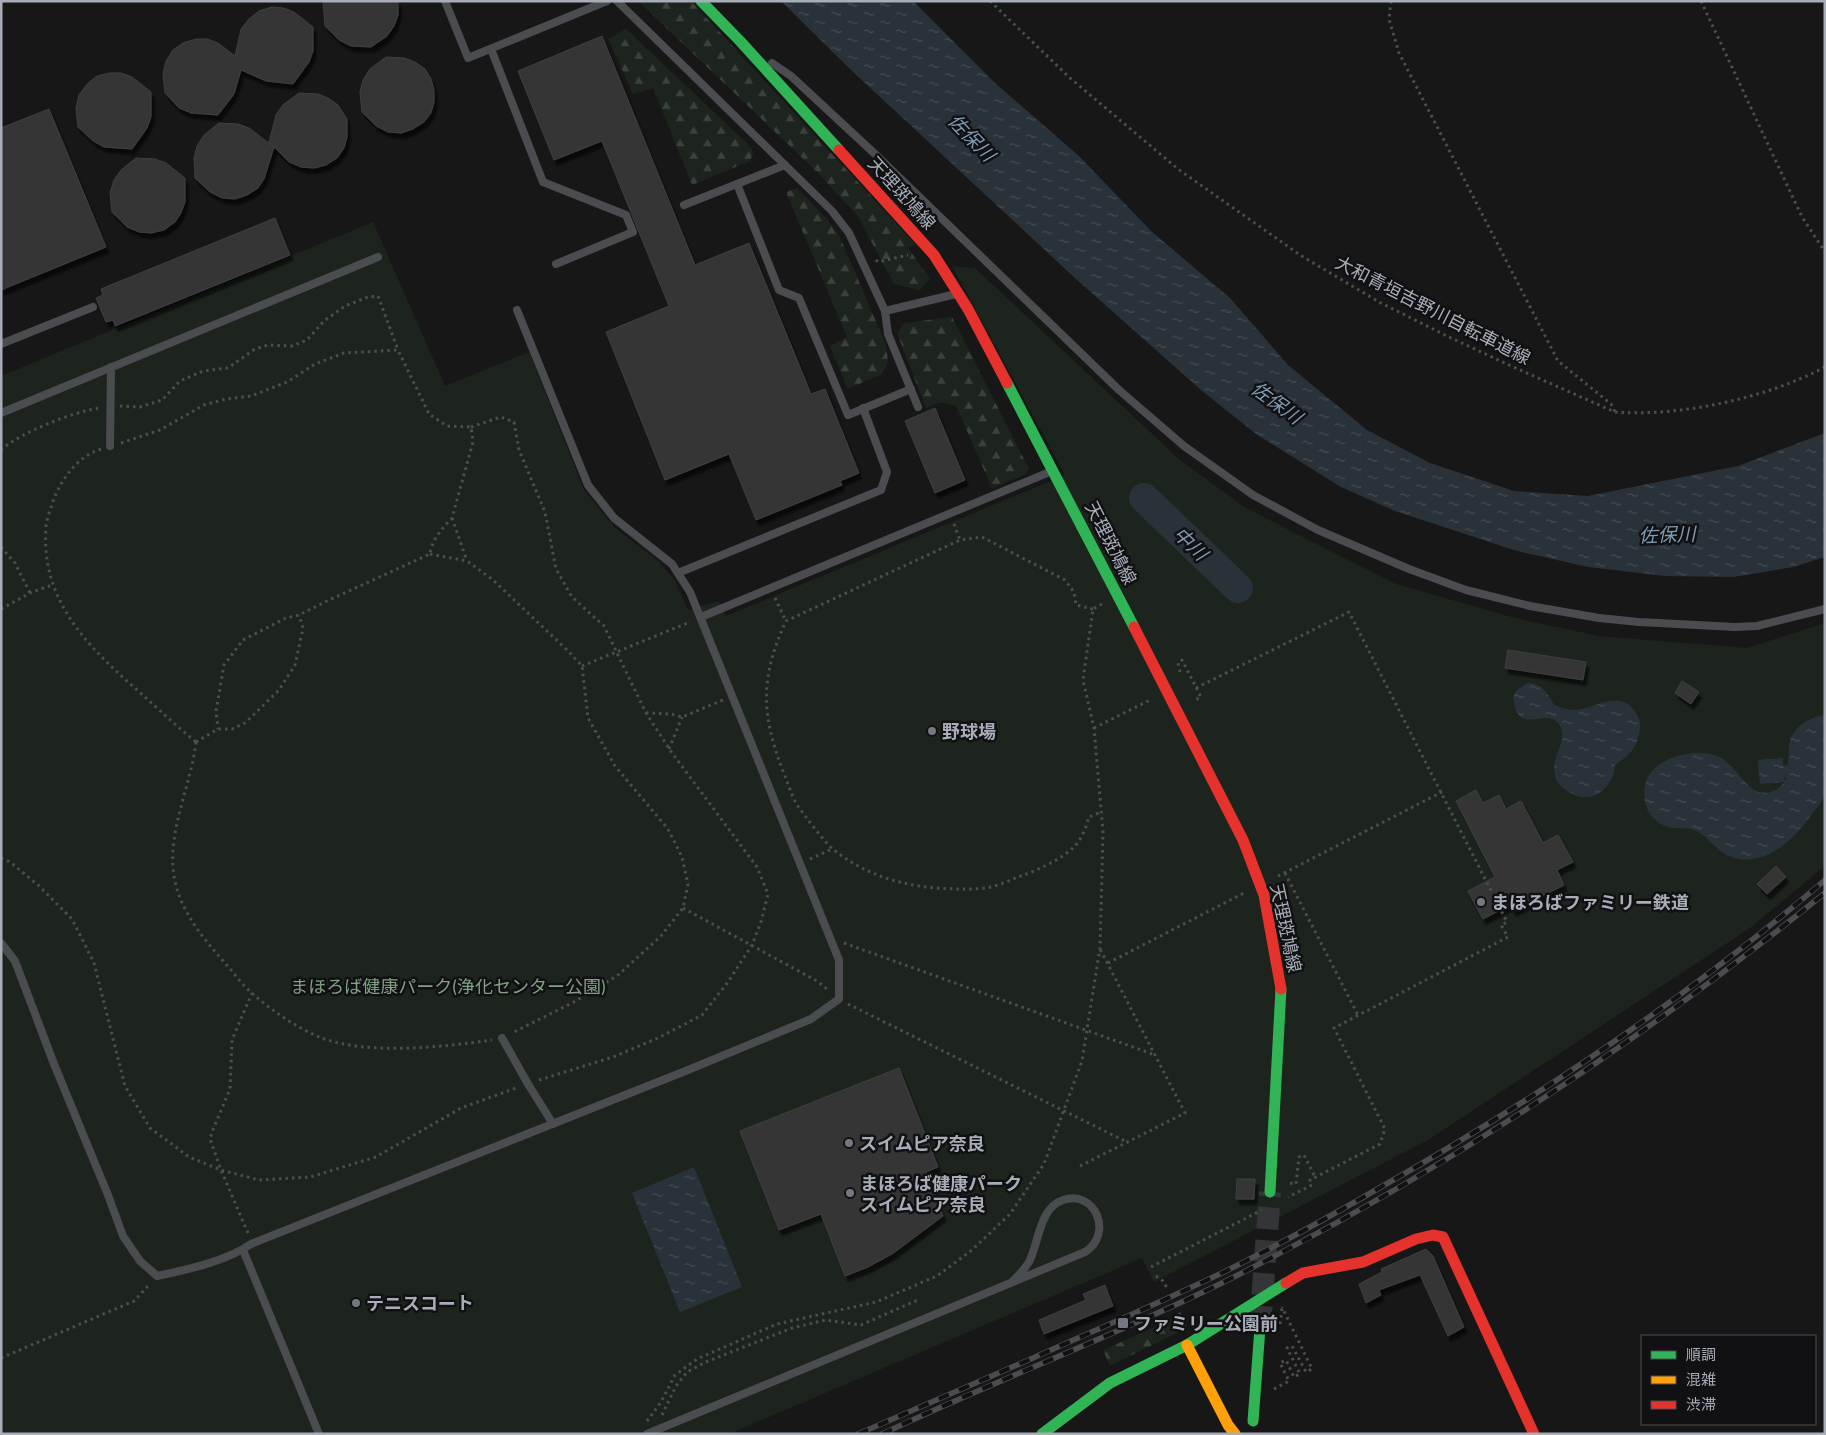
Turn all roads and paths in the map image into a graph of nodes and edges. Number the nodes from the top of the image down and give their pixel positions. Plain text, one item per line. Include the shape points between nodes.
1 (445, 1) edge
2 (607, 1) edge
3 (617, 1) edge
4 (702, 1) edge
5 (990, 1) edge
6 (1391, 1) edge
7 (1701, 1) edge
8 (740, 41) junction
9 (491, 49) junction
10 (785, 165) junction
11 (737, 184) junction
12 (684, 205) dead end
13 (1825, 252) edge
14 (378, 257) dead end
15 (556, 264) dead end
16 (958, 294) junction
17 (94, 307) dead end
18 (517, 310) dead end
19 (886, 311) junction
20 (1, 344) edge
21 (398, 350) junction
22 (1825, 367) edge
23 (111, 368) junction
24 (911, 389) junction
25 (110, 406) junction
26 (863, 408) junction
27 (918, 408) dead end
28 (1615, 412) junction
29 (1, 413) edge
30 (471, 427) junction
31 (110, 446) junction
32 (1, 450) edge
33 (1054, 470) junction
34 (950, 514) junction
35 (452, 518) junction
36 (960, 540) junction
37 (1, 548) edge
38 (430, 554) junction
39 (467, 561) junction
40 (678, 573) junction
41 (52, 585) junction
42 (771, 588) junction
43 (30, 593) junction
44 (1104, 603) dead end
45 (1, 609) edge
46 (1093, 609) junction
47 (1825, 609) edge
48 (299, 615) junction
49 (701, 617) junction
50 (786, 621) junction
51 (616, 651) junction
52 (1182, 660) dead end
53 (582, 666) junction
54 (1196, 688) junction
55 (732, 696) junction
56 (1201, 697) dead end
57 (1154, 698) dead end
58 (646, 713) junction
59 (682, 717) junction
60 (1094, 728) junction
61 (218, 729) junction
62 (196, 742) junction
63 (669, 749) junction
64 (1442, 792) junction
65 (1101, 812) junction
66 (832, 849) junction
67 (1, 858) edge
68 (800, 863) junction
69 (1285, 873) junction
70 (1270, 880) dead end
71 (1249, 890) dead end
72 (683, 908) junction
73 (830, 938) junction
74 (1, 943) edge
75 (752, 945) junction
76 (1100, 948) junction
77 (1108, 963) junction
78 (252, 993) junction
79 (839, 999) junction
80 (1358, 1015) junction
81 (1087, 1031) junction
82 (502, 1038) junction
83 (1155, 1055) junction
84 (528, 1084) junction
85 (1064, 1111) junction
86 (553, 1124) junction
87 (1127, 1142) junction
88 (1080, 1166) dead end
89 (221, 1170) junction
90 (1315, 1177) junction
91 (1290, 1184) dead end
92 (1270, 1192) tunnel mouth
93 (1286, 1198) dead end
94 (1270, 1207) dead end
95 (252, 1244) junction
96 (243, 1250) junction
97 (1151, 1267) dead end
98 (157, 1276) junction
99 (1156, 1276) dead end
100 (1012, 1282) junction
101 (1167, 1288) dead end
102 (920, 1299) dead end
103 (1280, 1304) dead end
104 (1260, 1328) tunnel mouth
105 (1187, 1346) junction
106 (1, 1358) edge
107 (1267, 1392) dead end
108 (659, 1419) dead end
109 (1253, 1421) dead end
110 (643, 1424) dead end
111 (319, 1434) edge
112 (647, 1434) edge
113 (1042, 1434) edge
114 (1235, 1434) edge
115 (1534, 1434) edge

1 - 9 lane via 468,58
2 - 9 lane
3 - 10 lane
4 - 8 main road, 天理斑鳩線
5 - 28 path, 大和青垣吉野川自転車道線 via 1070,78 1178,169 1300,255 1380,302 1451,338
6 - 28 path via 1389,19 1399,53 1558,361 1611,404
7 - 13 path via 1802,216
8 - 16 main road, 天理斑鳩線 via 934,255
8 - 47 lane via 791,76 1119,390 1184,446 1253,495 1318,530 1409,570 1466,590 1599,618 1735,627 1757,626
9 - 15 lane via 543,182 626,214 633,232
10 - 11 lane
10 - 19 lane via 832,211 849,234
11 - 12 lane
11 - 26 lane via 779,290 799,298 848,415
14 - 23 lane
16 - 19 lane
16 - 33 main road, 天理斑鳩線
17 - 20 lane
18 - 40 lane via 588,485 614,518 672,564
19 - 24 lane via 888,334
21 - 25 path via 378,296 368,297 324,320 307,340 292,346 268,345 255,349 228,368 204,371 180,381 162,400 140,407
21 - 30 path via 429,414 447,426
21 - 31 path via 344,352 260,393 204,405 160,430
22 - 28 path, 大和青垣吉野川自転車道線 via 1778,387 1695,408
23 - 25 lane
23 - 29 lane
24 - 26 lane
24 - 27 lane
25 - 31 lane
25 - 32 path via 55,421 10,442
26 - 40 lane via 888,472 881,490
30 - 35 path via 473,442
30 - 51 path via 501,417 514,422 519,450 545,512 556,569 572,597 604,626
31 - 41 path via 94,451 73,466 57,488 46,525
33 - 34 lane
33 - 92 main road, 天理斑鳩線 via 1243,840 1264,895 1281,990
34 - 36 path
34 - 42 lane
35 - 38 path via 431,546
35 - 39 path
36 - 46 path via 982,538 1065,580 1074,592 1076,605
36 - 50 path
37 - 43 path via 15,563
38 - 39 path
38 - 48 path
39 - 53 path via 492,579
40 - 49 lane
41 - 43 path
41 - 62 path via 72,625 106,662
42 - 49 lane
42 - 50 path
43 - 45 path
44 - 46 path
46 - 60 path via 1083,680
48 - 61 path via 303,628 295,665 279,690 245,723 232,730
48 - 61 path via 286,618 243,640 224,665 216,711
49 - 51 path
49 - 55 lane
50 - 66 path via 769,670 765,702 769,728 797,805
51 - 53 path
51 - 58 path
52 - 54 path
53 - 72 path via 588,718 615,766 668,830 682,857 688,884
54 - 56 path
54 - 64 path via 1350,612
55 - 59 path
55 - 68 lane
57 - 60 path
58 - 59 path
58 - 63 path
59 - 63 path
60 - 65 path
61 - 62 path
62 - 78 path via 173,843 174,875 184,908 204,940
63 - 75 path via 761,876 768,894
64 - 69 path
64 - 80 path via 1507,922 1501,924 1508,937
65 - 66 path via 1090,817 1074,846 1055,860 1029,874 986,888 933,889 899,883 869,872
65 - 76 path
66 - 68 path
67 - 89 path via 38,885 72,919 94,963 124,1086 150,1128 189,1156
68 - 73 lane
69 - 70 path
69 - 80 path
71 - 77 path
72 - 75 path
72 - 82 path via 661,936 617,976 572,1004
73 - 79 lane via 839,960
73 - 81 path
74 - 98 lane via 15,961 123,1236 140,1261
75 - 79 path via 817,981
75 - 84 path via 702,1014 613,1057
76 - 77 path
76 - 81 path
77 - 83 path
78 - 82 path via 284,1018 320,1037 350,1045 402,1049
78 - 89 path via 232,1040 230,1090 210,1139
79 - 85 path
79 - 86 lane via 811,1019
80 - 90 path via 1334,1028 1385,1128 1380,1144
81 - 83 path
81 - 85 path via 1082,1061
82 - 84 lane
83 - 87 path via 1185,1114
84 - 86 lane
84 - 89 path via 461,1108 376,1157 310,1177 259,1180
85 - 87 path
85 - 110 path via 1044,1164 1033,1181 1010,1214 972,1250 937,1276 876,1302 777,1324 697,1359 675,1375 661,1402
86 - 95 lane
87 - 88 path
89 - 95 path
90 - 91 path via 1304,1155 1299,1157 1296,1184
90 - 93 path via 1310,1180 1312,1185
94 - 97 path
95 - 96 lane
96 - 98 lane via 190,1269
96 - 111 lane
98 - 106 path via 134,1302
99 - 101 path
100 - 100 lane via 1090,1250 1100,1228 1093,1208 1077,1199 1055,1204 1045,1218 1029,1261
100 - 112 lane
102 - 108 path via 861,1325 826,1320 792,1328 706,1362 687,1372
103 - 107 path via 1312,1369 1306,1372 1292,1346 1287,1348 1300,1374 1294,1377 1286,1360 1280,1363 1289,1381
104 - 109 main road
105 - 113 main road via 1110,1383
105 - 114 main road
105 - 115 main road via 1303,1273 1362,1262 1432,1234 1443,1238

